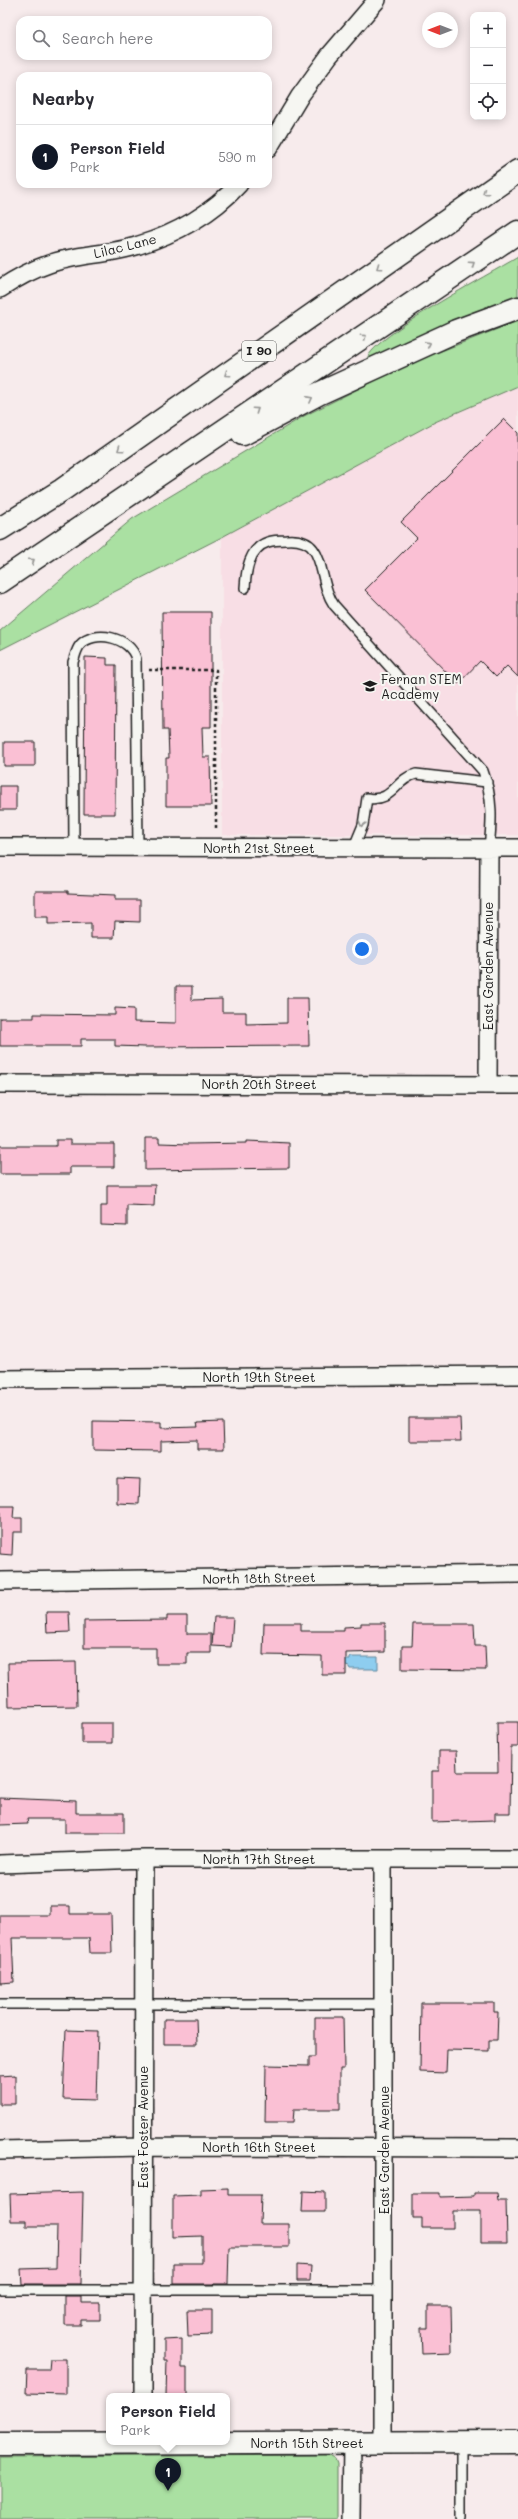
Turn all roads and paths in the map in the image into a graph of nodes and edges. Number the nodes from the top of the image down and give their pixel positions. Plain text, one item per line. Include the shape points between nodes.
1 (377, 0) edge
2 (272, 142) edge
3 (518, 171) edge
4 (235, 188) edge
5 (518, 232) edge
6 (0, 289) edge
7 (518, 308) edge
8 (81, 528) junction
9 (0, 529) edge
10 (0, 582) edge
11 (246, 588) dead end
12 (137, 670) junction
13 (487, 782) junction
14 (216, 829) dead end
15 (0, 847) edge
16 (74, 848) junction
17 (138, 848) junction
18 (489, 848) junction
19 (518, 848) edge
20 (353, 849) junction
21 (0, 1084) edge
22 (488, 1084) junction
23 (518, 1084) edge
24 (518, 1375) edge
25 (0, 1380) edge
26 (518, 1574) edge
27 (0, 1581) edge
28 (144, 1859) junction
29 (383, 1859) junction
30 (518, 1859) edge
31 (0, 1864) edge
32 (0, 2004) edge
33 (143, 2004) junction
34 (384, 2004) junction
35 (144, 2147) junction
36 (384, 2148) junction
37 (518, 2148) edge
38 (0, 2150) edge
39 (0, 2290) edge
40 (142, 2290) junction
41 (383, 2290) junction
42 (143, 2393) edge
43 (352, 2442) junction
44 (384, 2442) junction
45 (461, 2442) junction
46 (518, 2442) edge
47 (106, 2443) edge
48 (230, 2443) edge
49 (0, 2444) edge
50 (351, 2519) edge
51 (461, 2519) edge

1 - 2 street via 300,96
3 -> 9 main road, I 90 via 62,490
4 - 6 street, Lilac Lane via 211,209 165,236 138,246 50,264 19,277
8 -> 5 main road
8 -> 7 main road via 318,394 456,331
10 -> 8 main road
11 - 13 lane via 248,567 253,553 258,548 267,542 290,539 310,544 320,560 325,590 334,605 483,771
12 - 14 path via 216,670
12 - 16 lane via 134,650 129,644 113,638 84,642 76,652 73,662
12 - 17 lane
13 - 18 lane via 492,810
13 -> 20 lane via 410,775 384,798 367,798 363,825
15 - 16 street, North 21st Street
16 - 17 street, North 21st Street
17 - 20 street, North 21st Street
18 - 19 street, North 21st Street
18 - 20 street, North 21st Street
18 - 22 street, East Garden Avenue
21 - 22 street, North 20th Street
22 - 23 street, North 20th Street
24 - 25 street, North 19th Street
26 - 27 street, North 18th Street
28 - 29 street, North 17th Street
28 - 31 street, North 17th Street
28 - 33 street, East Foster Avenue
29 - 30 street, North 17th Street
29 - 34 street, East Garden Avenue
32 - 33 lane
33 - 34 lane
33 - 35 street, East Foster Avenue
34 - 36 street, East Garden Avenue
35 - 36 street, North 16th Street
35 - 38 street, North 16th Street
35 - 40 street, East Foster Avenue
36 - 37 street, North 16th Street
36 - 41 street, East Garden Avenue
39 - 40 lane
40 - 41 lane
40 - 42 street, East Foster Avenue
41 - 44 street, East Garden Avenue
43 - 44 main road, North 15th Street
43 - 48 main road, North 15th Street
43 - 50 street
44 - 45 main road, North 15th Street
45 - 46 main road, North 15th Street
45 - 51 lane
47 - 49 main road, North 15th Street

